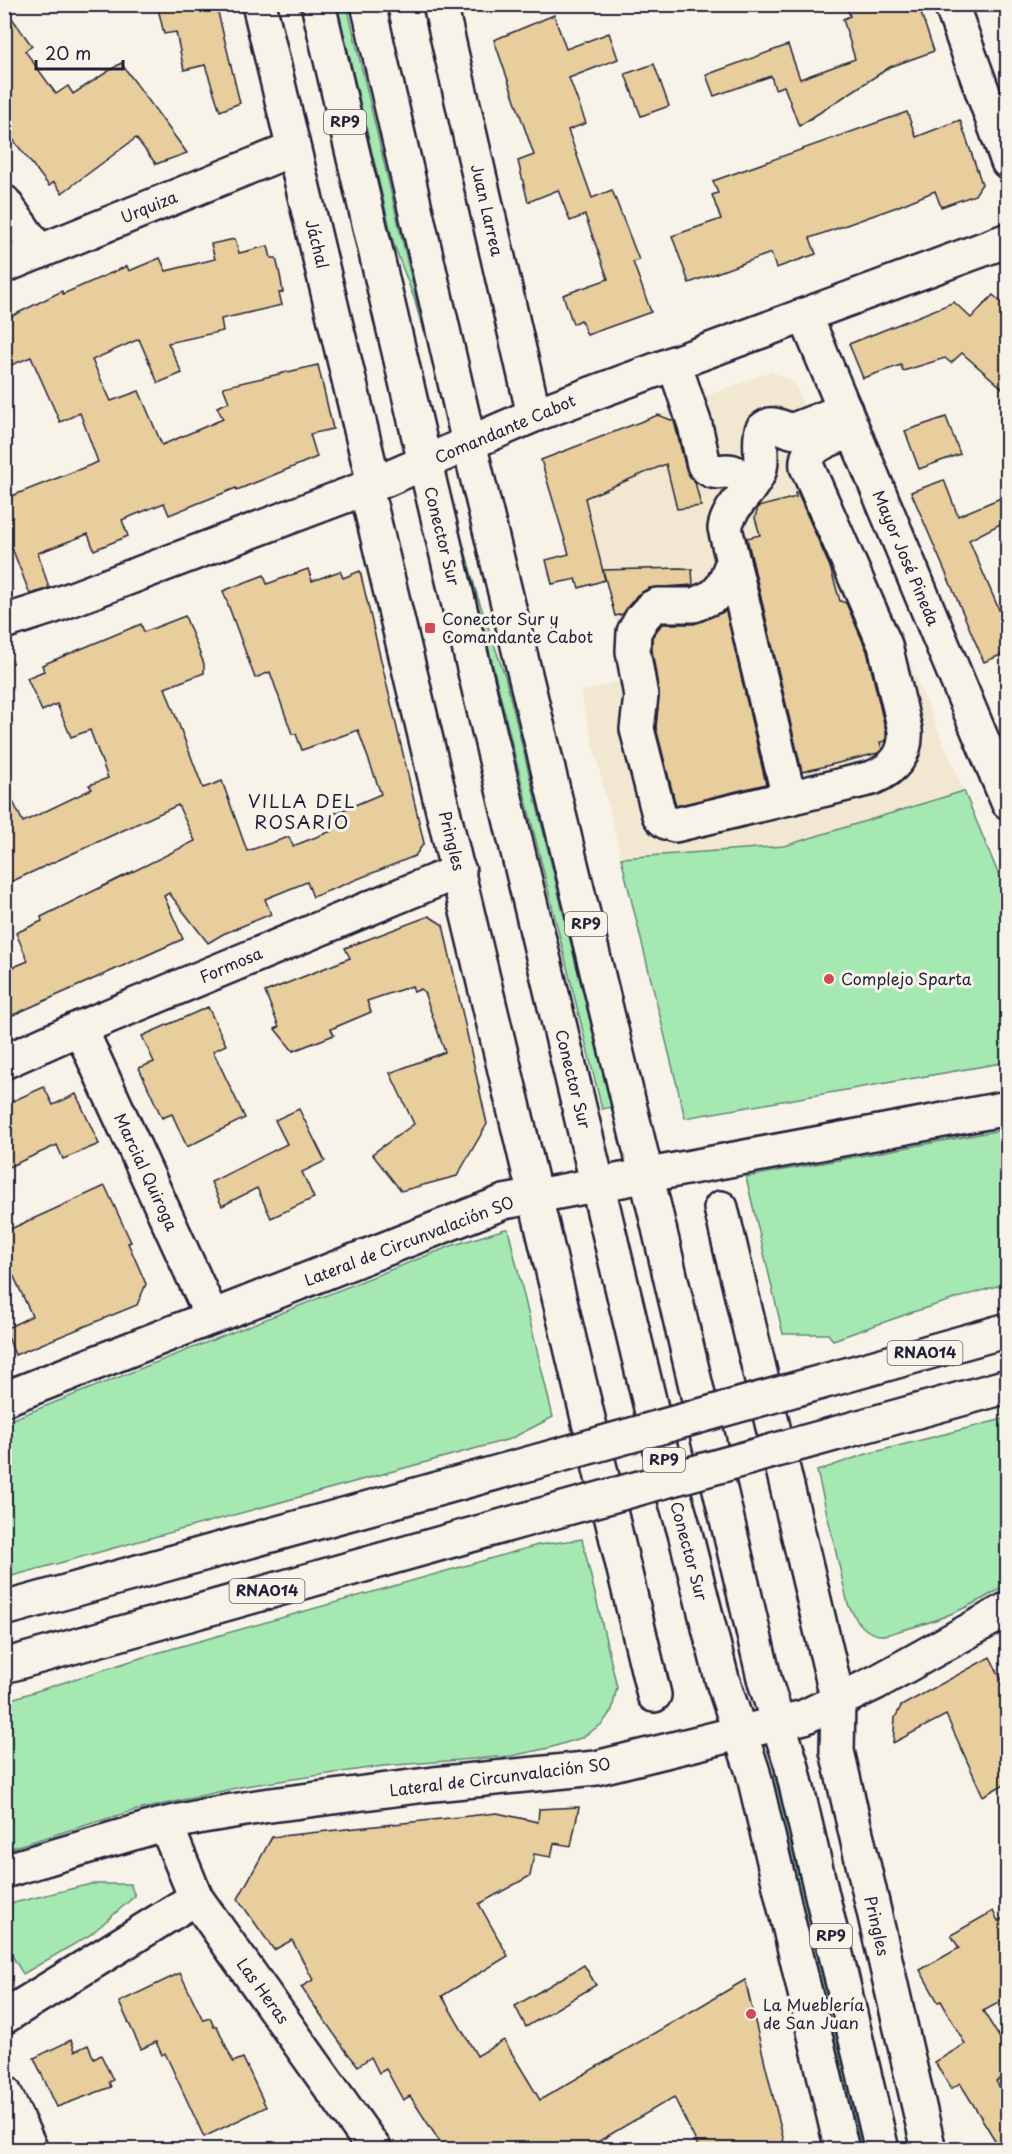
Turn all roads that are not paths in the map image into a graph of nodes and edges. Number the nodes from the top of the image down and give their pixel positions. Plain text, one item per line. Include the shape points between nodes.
1 (259, 4) edge
2 (318, 4) edge
3 (368, 4) edge
4 (440, 4) edge
5 (951, 4) edge
6 (294, 149) junction
7 (1008, 162) edge
8 (4, 202) edge
9 (1008, 240) edge
10 (39, 252) junction
11 (4, 266) edge
12 (805, 315) junction
13 (674, 363) junction
14 (534, 415) junction
15 (849, 420) junction
16 (469, 443) junction
17 (424, 463) junction
18 (370, 486) junction
19 (748, 489) junction
20 (732, 564) junction
21 (4, 622) edge
22 (789, 798) junction
23 (1008, 802) edge
24 (459, 871) junction
25 (80, 1028) junction
26 (4, 1062) edge
27 (1008, 1108) edge
28 (646, 1175) junction
29 (599, 1184) junction
30 (536, 1196) junction
31 (721, 1208) dead end
32 (212, 1317) junction
33 (1008, 1321) edge
34 (1008, 1330) edge
35 (946, 1347) junction
36 (1008, 1388) edge
37 (4, 1400) edge
38 (4, 1609) edge
39 (1008, 1609) edge
40 (4, 1666) edge
41 (654, 1695) dead end
42 (838, 1701) junction
43 (778, 1724) junction
44 (739, 1733) junction
45 (166, 1825) junction
46 (4, 1872) edge
47 (196, 1898) junction
48 (4, 2017) edge
49 (4, 2092) edge
50 (32, 2150) edge
51 (375, 2150) edge
52 (842, 2150) edge
53 (882, 2150) edge
54 (929, 2150) edge

1 - 6 main road, Jáchal
2 - 17 main road, Conector Sur / RP9
3 - 16 main road, RP9
4 - 14 main road, Juan Larrea
5 - 7 main road
6 - 10 main road, Urquiza
6 - 18 main road, Jáchal
8 - 10 main road
9 - 12 main road, Comandante Cabot
10 - 11 main road, Urquiza
12 - 13 main road, Comandante Cabot
12 - 15 main road, Mayor José Pineda
13 - 14 main road, Comandante Cabot
13 - 19 main road via 704,465 712,471 735,472
14 - 16 main road, Comandante Cabot
15 - 19 main road via 791,431 776,424 766,426 760,437 759,473
15 - 22 main road via 816,446 806,462 885,645 906,740 901,756 880,775
15 - 23 main road, Mayor José Pineda
16 - 17 main road, Comandante Cabot
16 - 28 main road, RP9
17 - 18 main road, Comandante Cabot
17 - 29 main road, Conector Sur / RP9
18 - 21 main road, Comandante Cabot
18 - 24 main road, Pringles
19 - 20 main road via 726,521
20 - 22 main road
20 - 22 main road via 723,586 709,599 694,605 657,605 642,618 633,644 641,696 637,729 660,814 668,823 675,825
24 - 25 main road, Formosa
24 - 30 main road, Pringles
25 - 26 main road, Formosa
25 - 32 main road, Marcial Quiroga
27 - 28 main road, Lateral de Circunvalación SO
28 - 29 main road, Lateral de Circunvalación SO
28 - 43 main road, RP9
29 - 30 main road, Lateral de Circunvalación SO
29 - 44 main road, Conector Sur / RP9 via 661,1450
30 - 32 main road, Lateral de Circunvalación SO via 504,1202
30 - 41 main road, Pringles
31 - 42 main road, Pringles
32 - 37 main road, Lateral de Circunvalación SO
33 - 35 main road
34 - 35 main road, RNA014
35 - 38 main road, RNA014, bridge
36 - 40 main road, RNA014, bridge
39 - 42 main road, Lateral de Circunvalación SO
42 - 43 main road, Lateral de Circunvalación SO
42 - 54 main road, Pringles via 837,1751
43 - 44 main road, Lateral de Circunvalación SO
43 - 53 main road, RP9 via 791,1763
44 - 45 main road, Lateral de Circunvalación SO via 596,1768 262,1806
44 - 52 main road, Conector Sur / RP9 via 753,1772
45 - 46 main road, Lateral de Circunvalación SO
45 - 47 main road, Las Heras
47 - 48 main road
47 - 51 main road, Las Heras
49 - 50 main road

